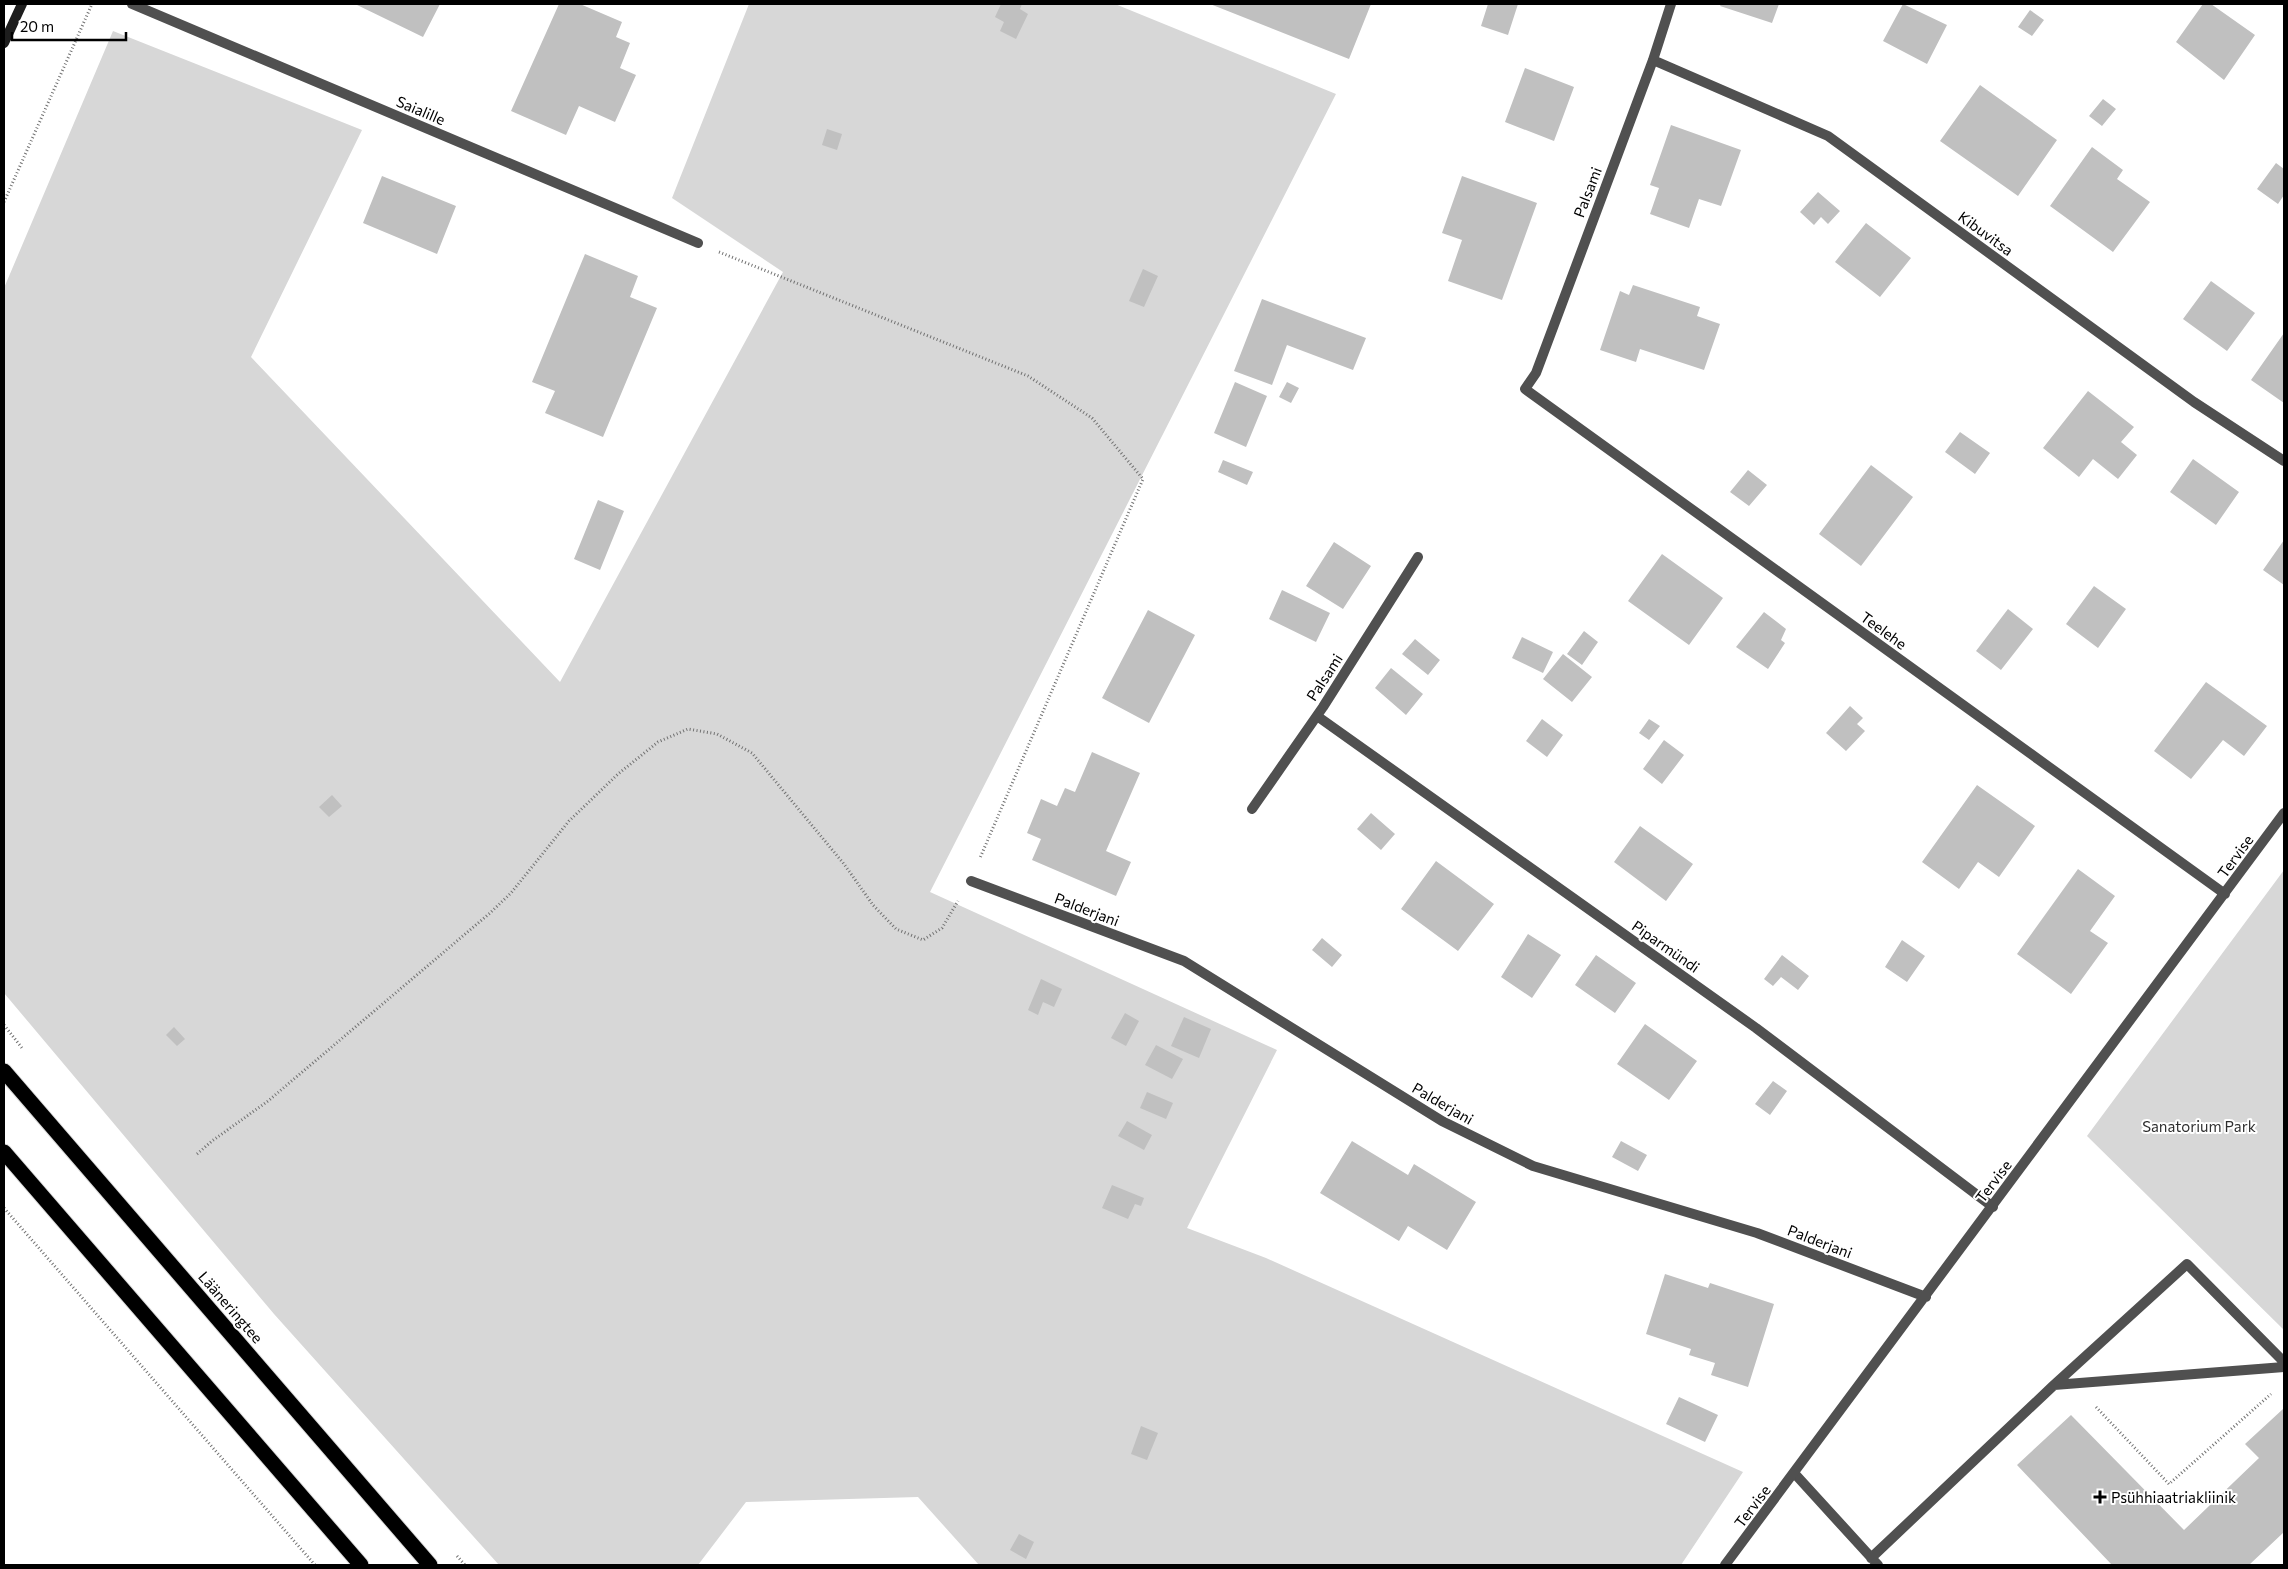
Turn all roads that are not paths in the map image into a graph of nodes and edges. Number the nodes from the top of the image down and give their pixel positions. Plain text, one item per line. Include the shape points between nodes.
1 (20, 4) edge
2 (132, 4) edge
3 (1672, 4) edge
4 (4, 44) edge
5 (1653, 60) junction
6 (698, 243) road end
7 (1525, 389) joint
8 (2284, 461) edge
9 (1418, 558) dead end
10 (1317, 716) junction
11 (1252, 809) dead end
12 (2284, 813) edge
13 (970, 881) road end
14 (2225, 894) junction
15 (4, 1071) edge
16 (4, 1152) edge
17 (1993, 1207) junction
18 (1926, 1297) junction
19 (2284, 1362) edge
20 (2284, 1367) edge
21 (2054, 1385) junction
22 (1795, 1474) junction
23 (1874, 1562) edge
24 (362, 1565) edge
25 (430, 1565) edge
26 (1725, 1565) edge

1 - 4 street
2 - 6 street, Saialille
3 - 5 street, Palsami
5 - 7 street, Palsami via 1536,373
5 - 8 street, Kibuvitsa via 1828,136 2194,402
7 - 14 street, Teelehe
9 - 10 street, Palsami
10 - 11 street, Palsami
10 - 17 street, Piparmündi via 1756,1028
12 - 14 street, Tervise
13 - 18 street, Palderjani via 1184,962 1442,1121 1533,1166 1757,1233
14 - 17 street, Tervise
15 - 25 highway, Lääneringtee
16 - 24 highway
17 - 18 street, Tervise
18 - 22 street, Tervise
19 - 21 street via 2187,1264
20 - 21 street
21 - 23 street
22 - 23 street
22 - 26 street, Tervise

